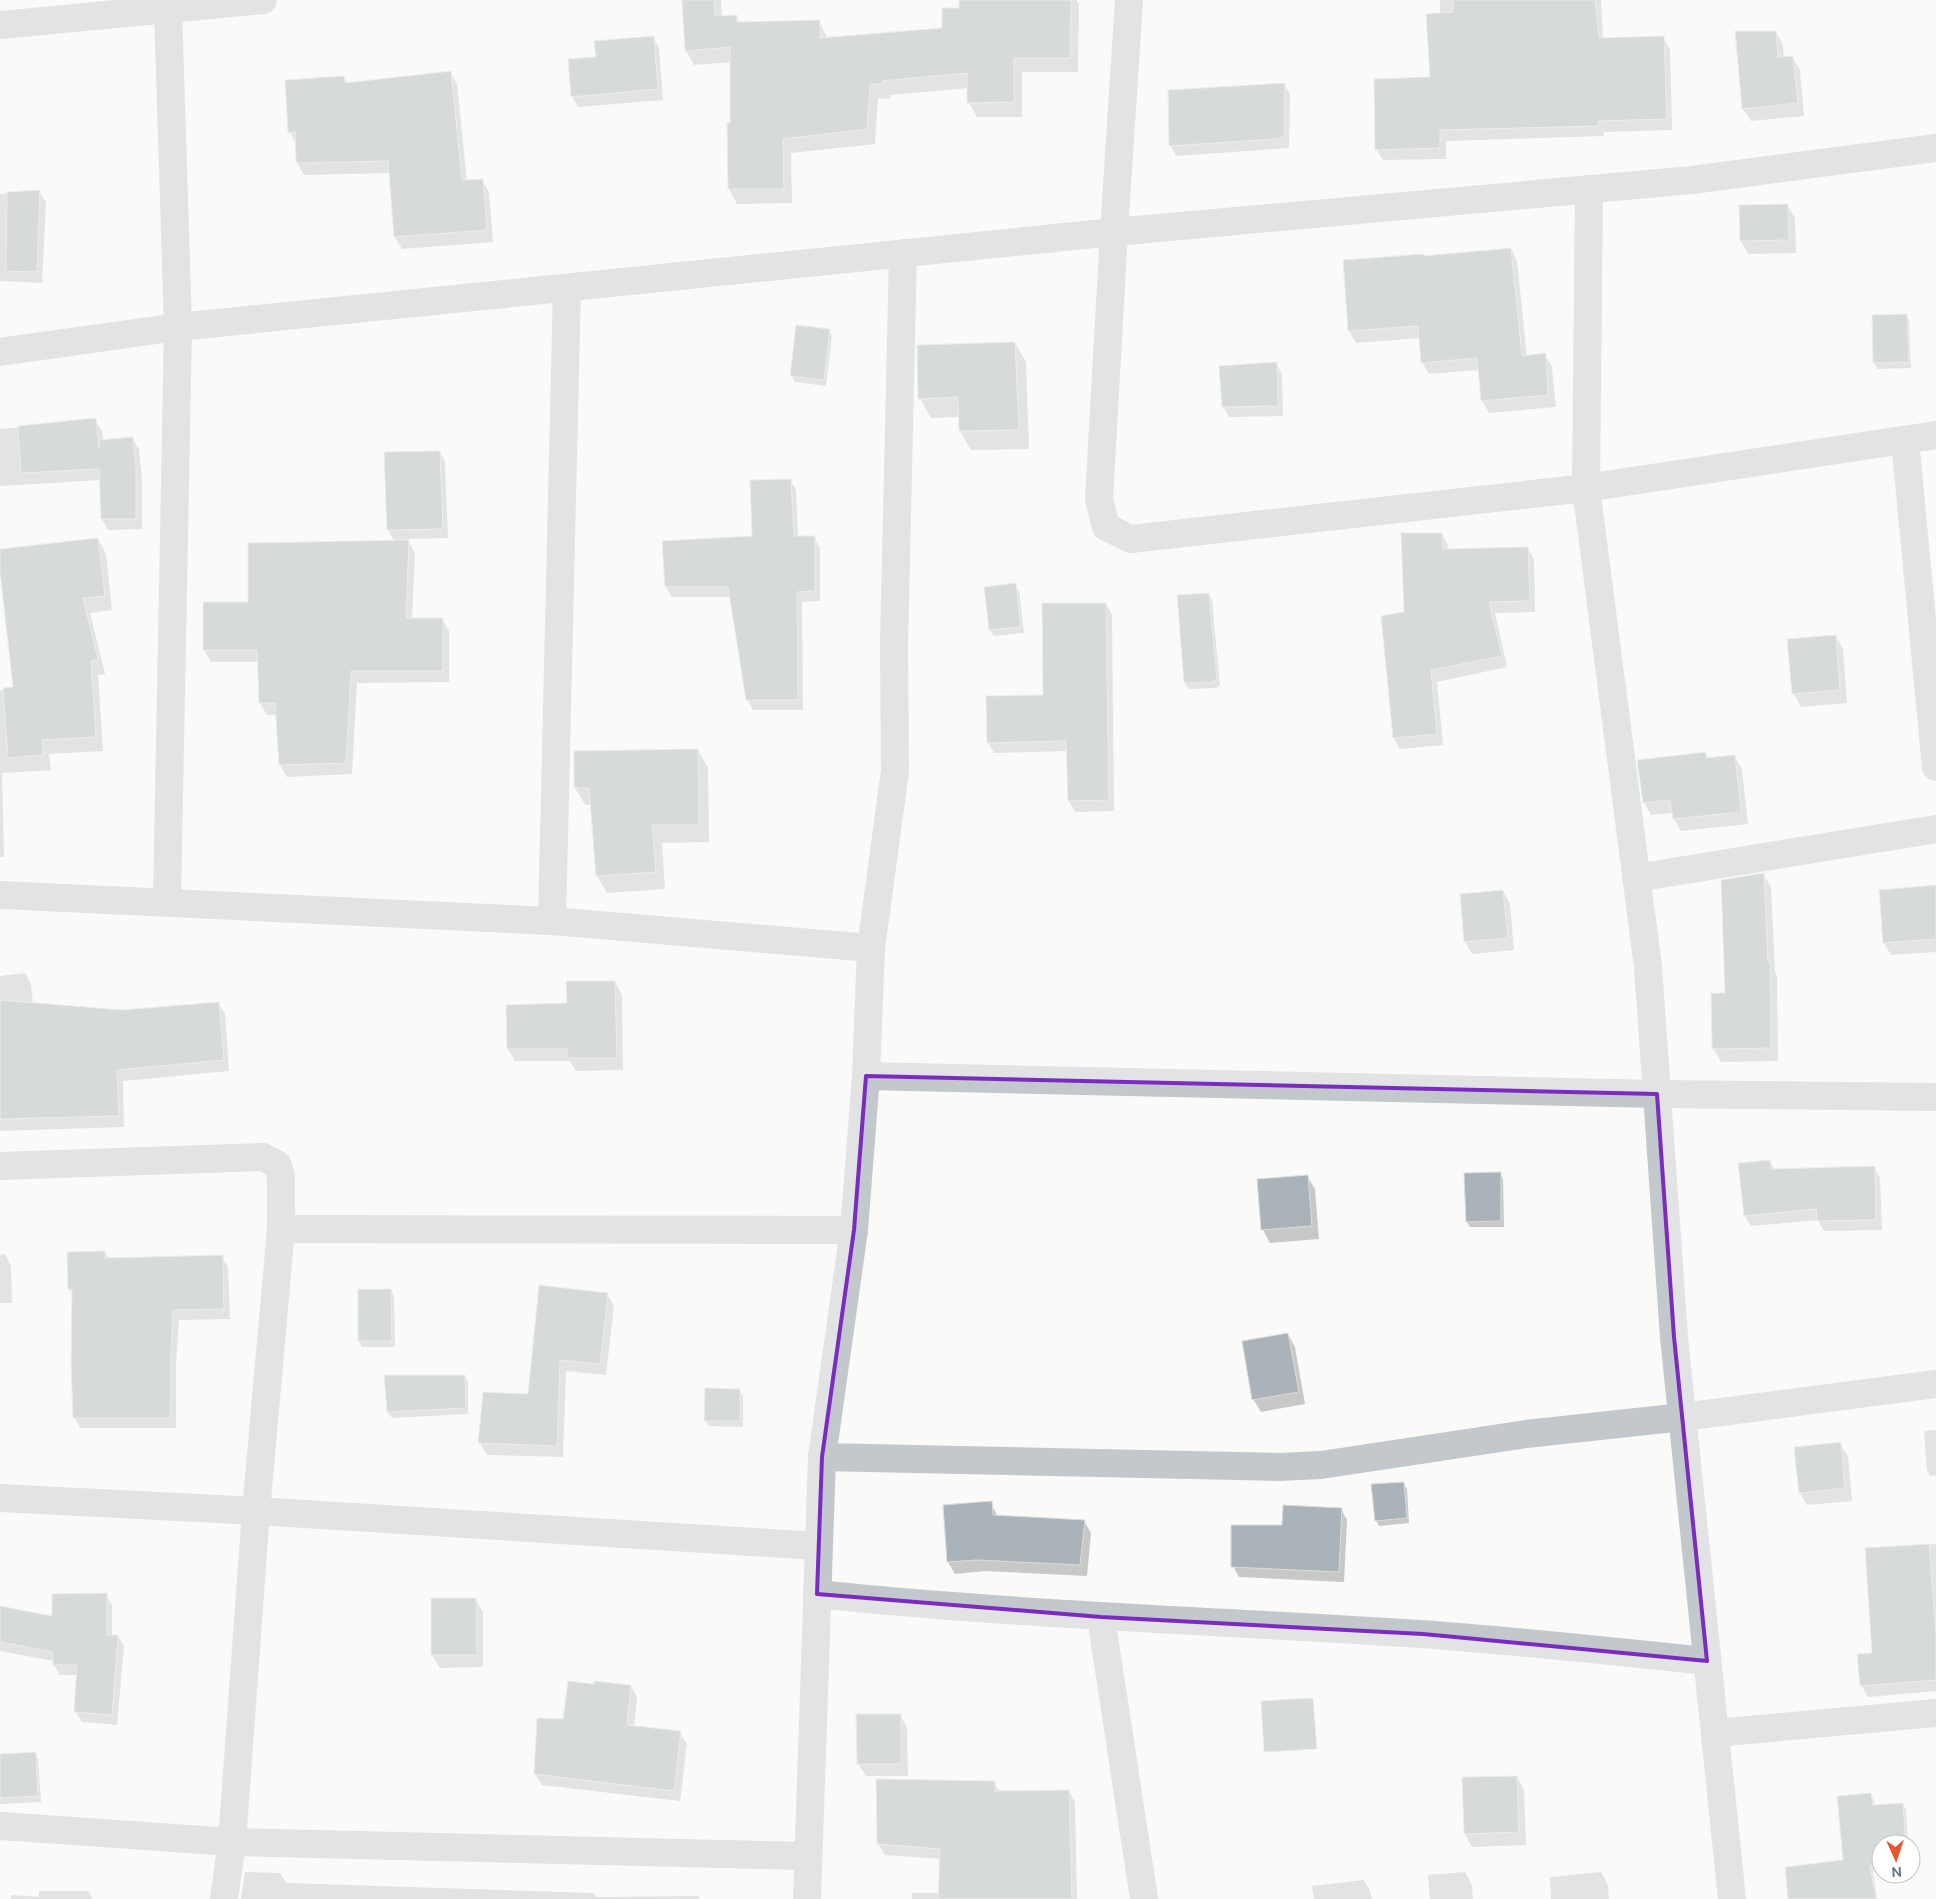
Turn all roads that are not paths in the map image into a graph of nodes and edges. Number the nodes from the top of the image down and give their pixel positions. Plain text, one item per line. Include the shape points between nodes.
1 (250, 0) edge
2 (1129, 0) edge
3 (168, 9) junction
4 (0, 25) edge
5 (1936, 148) edge
6 (1589, 189) junction
7 (1114, 232) junction
8 (903, 253) junction
9 (567, 288) junction
10 (178, 327) junction
11 (0, 352) edge
12 (1936, 435) edge
13 (1905, 440) junction
14 (1586, 488) junction
15 (1936, 768) edge
16 (1936, 829) edge
17 (1636, 878) junction
18 (0, 895) edge
19 (167, 901) junction
20 (552, 921) junction
21 (871, 948) junction
22 (866, 1076) junction
23 (1657, 1094) junction
24 (1936, 1097) edge
25 (0, 1166) edge
26 (281, 1229) junction
27 (854, 1230) junction
28 (1936, 1384) edge
29 (1683, 1417) junction
30 (822, 1457) junction
31 (0, 1498) edge
32 (256, 1512) junction
33 (818, 1546) junction
34 (817, 1594) junction
35 (1101, 1617) junction
36 (1708, 1661) junction
37 (1936, 1713) edge
38 (1715, 1733) junction
39 (0, 1826) edge
40 (232, 1842) junction
41 (808, 1856) junction
42 (224, 1899) edge
43 (807, 1899) edge
44 (1144, 1899) edge
45 (1732, 1899) edge

1 - 3 street
2 - 7 street
3 - 4 street
3 - 10 street
5 - 6 street via 1692,180
6 - 7 street
6 - 14 street
7 - 8 street
7 - 14 street via 1099,499 1106,527 1131,538
8 - 9 street
8 - 21 street via 894,644 895,771
9 - 10 street
9 - 20 street
10 - 11 street
10 - 19 street
12 - 13 street
13 - 14 street
13 - 15 street
14 - 17 street
16 - 17 street
17 - 23 street via 1648,967
18 - 19 street
19 - 20 street
20 - 21 street
21 - 22 street
22 - 23 street
22 - 27 street
23 - 24 street
23 - 29 street via 1674,1337
25 - 26 street via 264,1157 277,1164 281,1176
26 - 27 street
26 - 32 street
27 - 30 street
28 - 29 street
29 - 30 street via 1526,1434 1321,1465 1279,1467
29 - 36 street
30 - 33 street
31 - 32 street
32 - 33 street
32 - 40 street
33 - 34 street
34 - 35 street via 918,1605
34 - 41 street
35 - 36 street via 1423,1634
35 - 44 street
36 - 38 street
37 - 38 street
38 - 45 street
39 - 40 street
40 - 41 street
40 - 42 street
41 - 43 street

